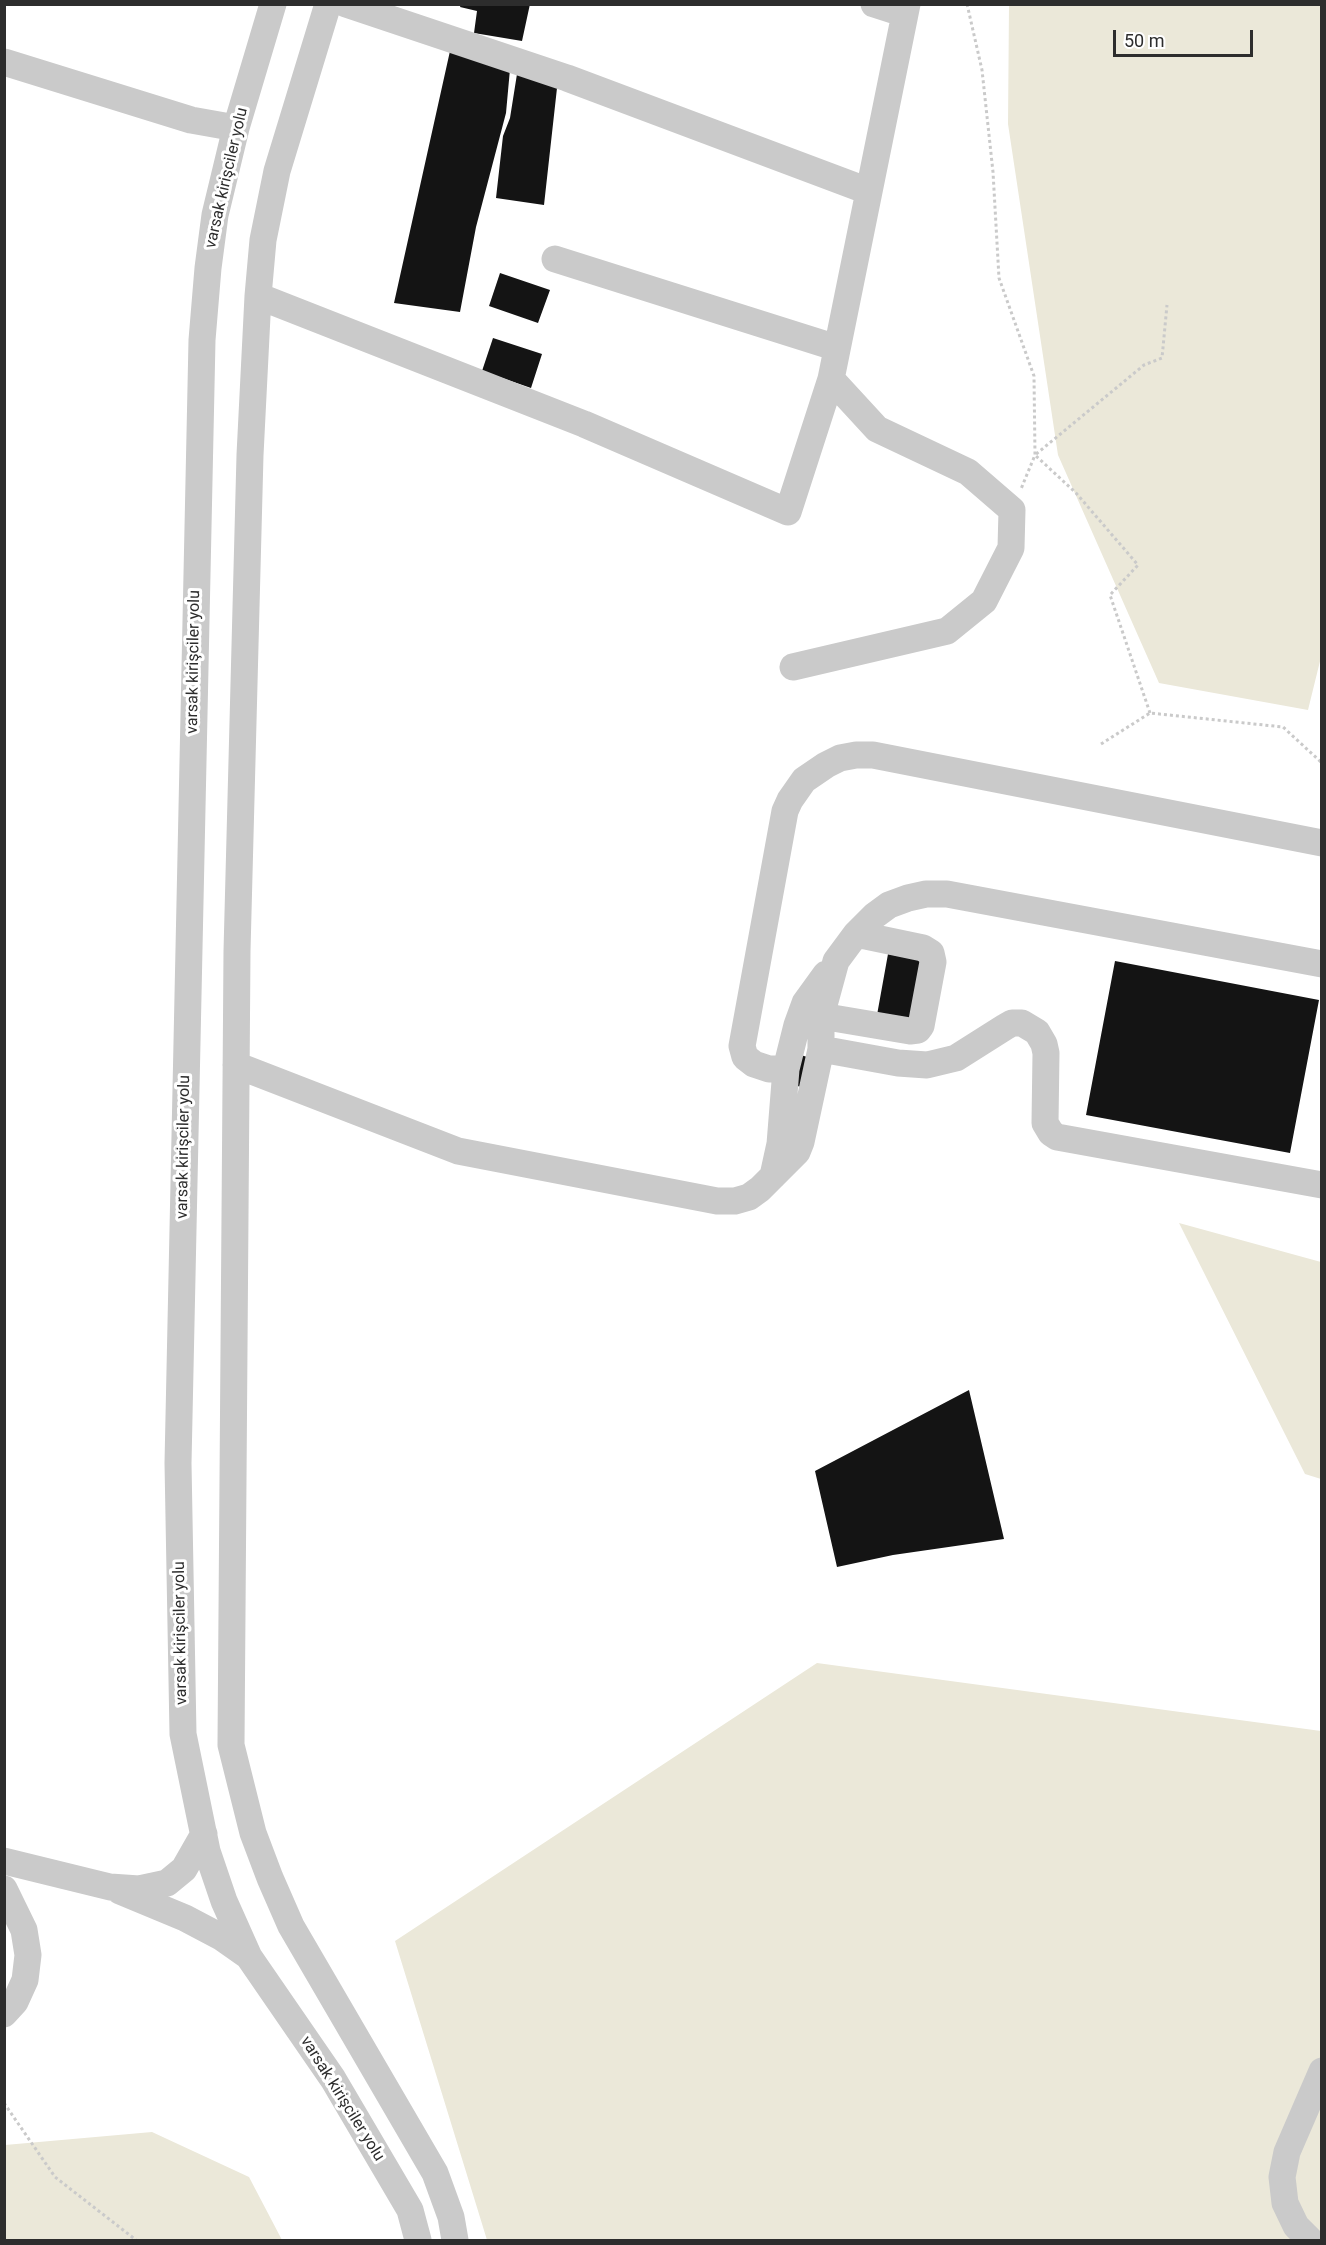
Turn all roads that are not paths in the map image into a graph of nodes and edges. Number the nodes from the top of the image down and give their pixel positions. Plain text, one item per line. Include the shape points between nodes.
1 (273, 4) edge
2 (328, 4) edge
3 (346, 4) edge
4 (874, 4) edge
5 (906, 9) edge
6 (4, 62) edge
7 (236, 128) junction
8 (868, 191) junction
9 (555, 259) dead end
10 (258, 296) junction
11 (837, 348) junction
12 (831, 379) junction
13 (793, 667) dead end
14 (1322, 843) edge
15 (856, 934) junction
16 (836, 961) junction
17 (1322, 964) edge
18 (821, 1016) junction
19 (821, 1049) junction
20 (236, 1065) junction
21 (786, 1069) junction
22 (772, 1178) junction
23 (1322, 1185) edge
24 (204, 1834) junction
25 (4, 1861) edge
26 (110, 1887) junction
27 (4, 1889) edge
28 (249, 1957) junction
29 (4, 2014) edge
30 (1322, 2071) edge
31 (418, 2241) edge
32 (455, 2241) edge
33 (1310, 2241) edge

1 - 7 street, varsak kirişciler yolu
2 - 10 street via 277,171 263,240
3 - 8 street via 567,78
4 - 5 street
5 - 8 street
6 - 7 street via 192,120
7 - 24 street, varsak kirişciler yolu via 215,214 202,340 178,1451 183,1734
8 - 11 street
9 - 11 street
10 - 12 street via 584,424 788,512
10 - 20 street via 250,455
11 - 12 street
12 - 13 street via 877,429 968,472 1012,510 1011,548 984,601 947,631
14 - 21 street via 873,755 840,758 804,780 785,811 742,1046 748,1061
15 - 16 street
15 - 17 street via 889,905 926,894 947,894
15 - 18 street via 931,953 933,962 921,1026 910,1031
16 - 18 street
16 - 21 street via 804,1003
18 - 19 street
19 - 22 street via 801,1142 792,1159
19 - 23 street via 927,1065 956,1058 1012,1023 1022,1023 1037,1032 1044,1044 1045,1123 1057,1137
20 - 22 street via 458,1151 717,1201 735,1202 749,1197
20 - 32 street via 231,1744 253,1833 291,1926 435,2174 451,2217
21 - 22 street via 780,1144
24 - 26 street via 184,1869 167,1883 139,1889
24 - 28 street, varsak kirişciler yolu via 224,1901
25 - 26 street
26 - 28 street via 185,1918 222,1937
27 - 29 street via 24,1930 28,1955 25,1980 15,2002
28 - 31 street, varsak kirişciler yolu via 333,2079 410,2210
30 - 33 street via 1287,2152 1282,2177 1285,2203 1296,2226

